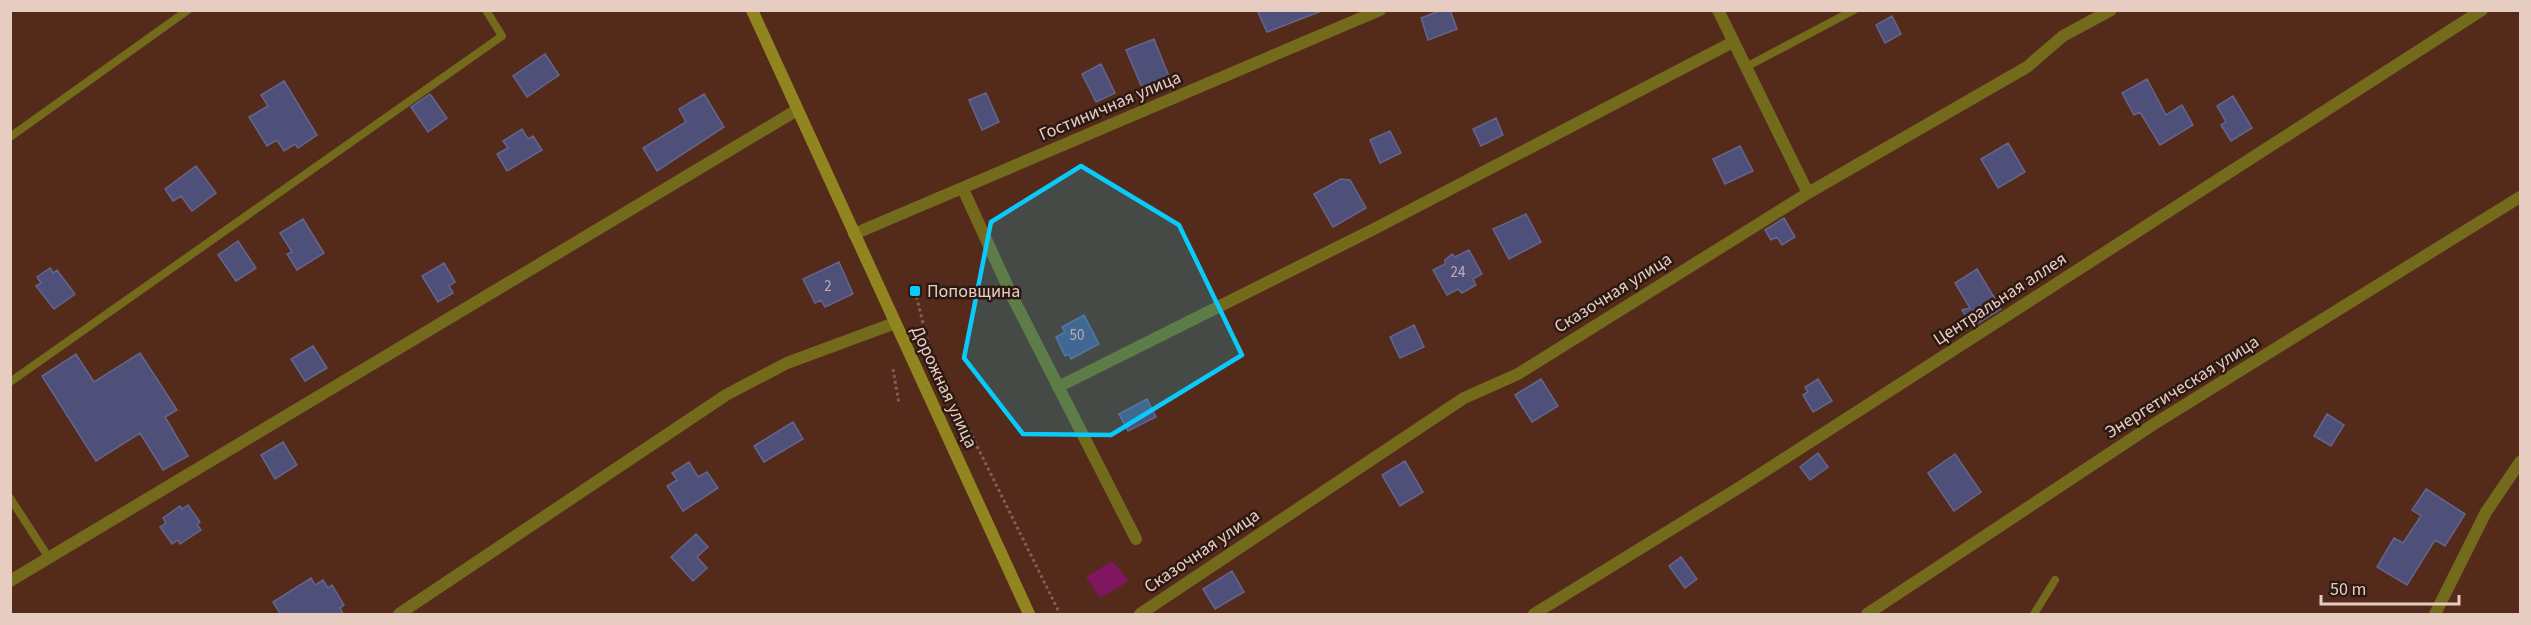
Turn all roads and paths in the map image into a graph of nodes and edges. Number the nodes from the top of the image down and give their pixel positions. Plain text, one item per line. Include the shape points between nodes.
1 (188, 10) edge
2 (486, 10) edge
3 (752, 10) edge
4 (1380, 10) edge
5 (1718, 10) edge
6 (1854, 10) edge
7 (2111, 10) edge
8 (2482, 10) edge
9 (1733, 42) junction
10 (1746, 67) junction
11 (797, 110) junction
12 (10, 137) edge
13 (963, 189) junction
14 (1809, 192) junction
15 (2520, 197) edge
16 (854, 234) junction
17 (915, 291) dead end
18 (895, 323) junction
19 (893, 369) dead end
20 (10, 382) edge
21 (1058, 387) junction
22 (899, 405) dead end
23 (2520, 462) edge
24 (10, 498) edge
25 (1136, 539) dead end
26 (49, 558) junction
27 (2055, 580) dead end
28 (10, 581) edge
29 (399, 615) edge
30 (1029, 615) edge
31 (1060, 615) edge
32 (1140, 615) edge
33 (1534, 615) edge
34 (1867, 615) edge
35 (2034, 615) edge
36 (2435, 615) edge

1 - 12 lane
2 - 20 lane via 502,36
3 - 11 main road, Дорожная улица
4 - 13 street, Гостиничная улица
5 - 9 street
6 - 10 lane
7 - 14 street, Сказочная улица via 2063,36 2027,67
8 - 33 street, Центральная аллея
9 - 10 street
9 - 21 street
10 - 14 street
11 - 16 main road, Дорожная улица
11 - 26 street
13 - 16 street, Гостиничная улица
13 - 21 street
14 - 32 street, Сказочная улица via 1518,374 1464,398
15 - 34 street, Энергетическая улица via 2154,424
16 - 18 main road, Дорожная улица
17 - 31 path via 930,351
18 - 29 street via 787,363 726,395
18 - 30 main road, Дорожная улица
19 - 22 path
21 - 25 street
23 - 36 street via 2486,512
24 - 26 lane
26 - 28 street
27 - 35 lane

